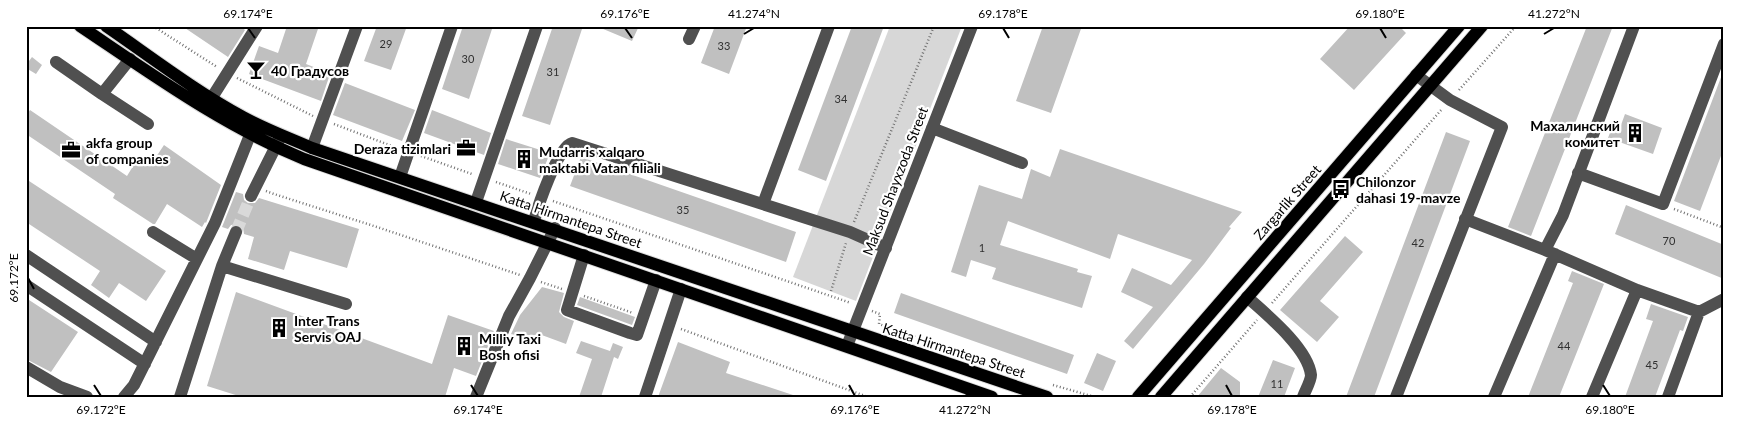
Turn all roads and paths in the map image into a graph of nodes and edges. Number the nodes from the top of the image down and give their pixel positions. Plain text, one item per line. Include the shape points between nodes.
1 (80, 26) edge
2 (106, 26) edge
3 (153, 26) edge
4 (257, 26) edge
5 (357, 26) edge
6 (452, 26) edge
7 (537, 26) edge
8 (695, 26) edge
9 (830, 26) edge
10 (934, 26) edge
11 (972, 26) edge
12 (1459, 26) edge
13 (1482, 26) edge
14 (1516, 26) edge
15 (1634, 26) edge
16 (689, 40) dead end
17 (1724, 44) edge
18 (130, 59) junction
19 (56, 62) dead end
20 (227, 73) junction
21 (1416, 75) junction
22 (1430, 86) junction
23 (102, 94) junction
24 (1450, 100) junction
25 (208, 104) junction
26 (323, 120) junction
27 (148, 124) dead end
28 (932, 128) junction
29 (250, 135) junction
30 (281, 135) junction
31 (276, 147) junction
32 (312, 148) junction
33 (408, 152) junction
34 (1022, 163) dead end
35 (1578, 173) junction
36 (400, 177) junction
37 (484, 178) junction
38 (251, 196) tunnel mouth
39 (541, 197) junction
40 (476, 202) junction
41 (763, 204) junction
42 (1663, 204) junction
43 (1464, 219) junction
44 (534, 221) junction
45 (555, 228) junction
46 (1724, 228) edge
47 (153, 232) dead end
48 (236, 232) tunnel mouth
49 (850, 232) junction
50 (548, 243) junction
51 (886, 248) junction
52 (1550, 252) junction
53 (26, 255) edge
54 (584, 255) junction
55 (197, 259) junction
56 (222, 266) junction
57 (656, 280) junction
58 (26, 285) edge
59 (681, 289) junction
60 (1637, 290) junction
61 (831, 291) dead end
62 (1247, 297) junction
63 (1724, 299) edge
64 (346, 304) dead end
65 (863, 307) junction
66 (1264, 312) junction
67 (1699, 312) junction
68 (853, 332) junction
69 (156, 342) junction
70 (848, 346) junction
71 (970, 356) dead end
72 (145, 364) junction
73 (26, 367) edge
74 (1047, 383) dead end
75 (87, 397) edge
76 (124, 397) edge
77 (180, 397) edge
78 (476, 397) edge
79 (645, 397) edge
80 (992, 397) edge
81 (1047, 397) edge
82 (1095, 397) edge
83 (1138, 397) edge
84 (1161, 397) edge
85 (1190, 397) edge
86 (1303, 397) edge
87 (1396, 397) edge
88 (1494, 397) edge
89 (1592, 397) edge
90 (1668, 397) edge

1 - 18 main road, Katta Hirmаntepa Street
2 - 25 main road, Katta Hirmаntepa Street
3 - 20 path
4 - 20 street
5 - 26 street
6 - 33 street
7 - 37 street
8 - 16 street
9 - 41 street
10 - 49 path
11 - 28 street, Maksud Shayxzoda Street
12 - 21 main road, Zargarlik Street
13 - 22 main road
14 - 24 path
15 - 35 street
17 - 42 street
18 - 23 street
18 - 25 main road, Katta Hirmаntepa Street
19 - 23 street
20 - 25 street
20 - 26 path
21 - 22 street
21 - 83 main road, Zargarlik Street
22 - 24 street
22 - 62 main road
23 - 27 street
24 - 43 street via 1502,127
24 - 66 path
25 - 29 main road, Katta Hirmаntepa Street
25 - 30 main road, Katta Hirmаntepa Street
26 - 32 street
26 - 33 path
28 - 34 street
28 - 51 street, Maksud Shayxzoda Street
29 - 31 main road, Katta Hirmаntepa Street
29 - 55 street
30 - 31 street
30 - 32 main road, Katta Hirmаntepa Street
31 - 38 street
31 - 50 main road, Katta Hirmаntepa Street
32 - 36 main road, Katta Hirmаntepa Street
33 - 36 street
33 - 37 path
35 - 42 street
35 - 52 street
36 - 40 main road, Katta Hirmаntepa Street
37 - 39 path
37 - 40 street
39 - 41 street via 566,145 572,142
39 - 44 street
39 - 65 path
40 - 44 main road, Katta Hirmаntepa Street
41 - 49 street
42 - 46 path
43 - 52 street
43 - 87 street
44 - 45 main road, Katta Hirmаntepa Street
45 - 50 street
45 - 68 main road, Katta Hirmаntepa Street
47 - 55 street
48 - 56 street
49 - 51 street
49 - 61 path
50 - 54 main road, Katta Hirmаntepa Street
50 - 78 street via 509,316
51 - 65 street, Maksud Shayxzoda Street
52 - 60 street
52 - 88 street
53 - 69 street
54 - 57 main road, Katta Hirmаntepa Street
54 - 57 street via 567,310 630,333 638,335
55 - 69 street
56 - 64 street
56 - 77 street
57 - 59 main road, Katta Hirmаntepa Street
58 - 72 street
59 - 70 main road, Katta Hirmаntepa Street
59 - 79 street
60 - 67 street
60 - 89 street
62 - 66 street
62 - 84 main road
63 - 67 street
65 - 68 street, Maksud Shayxzoda Street
65 - 71 path via 880,314 879,324
66 - 85 path
66 - 86 street via 1282,329 1308,364 1311,376
67 - 90 street
68 - 70 street, Maksud Shayxzoda Street
68 - 81 main road, Katta Hirmаntepa Street
69 - 72 street
70 - 80 main road, Katta Hirmаntepa Street
72 - 76 street
73 - 75 street via 60,387
74 - 82 path

